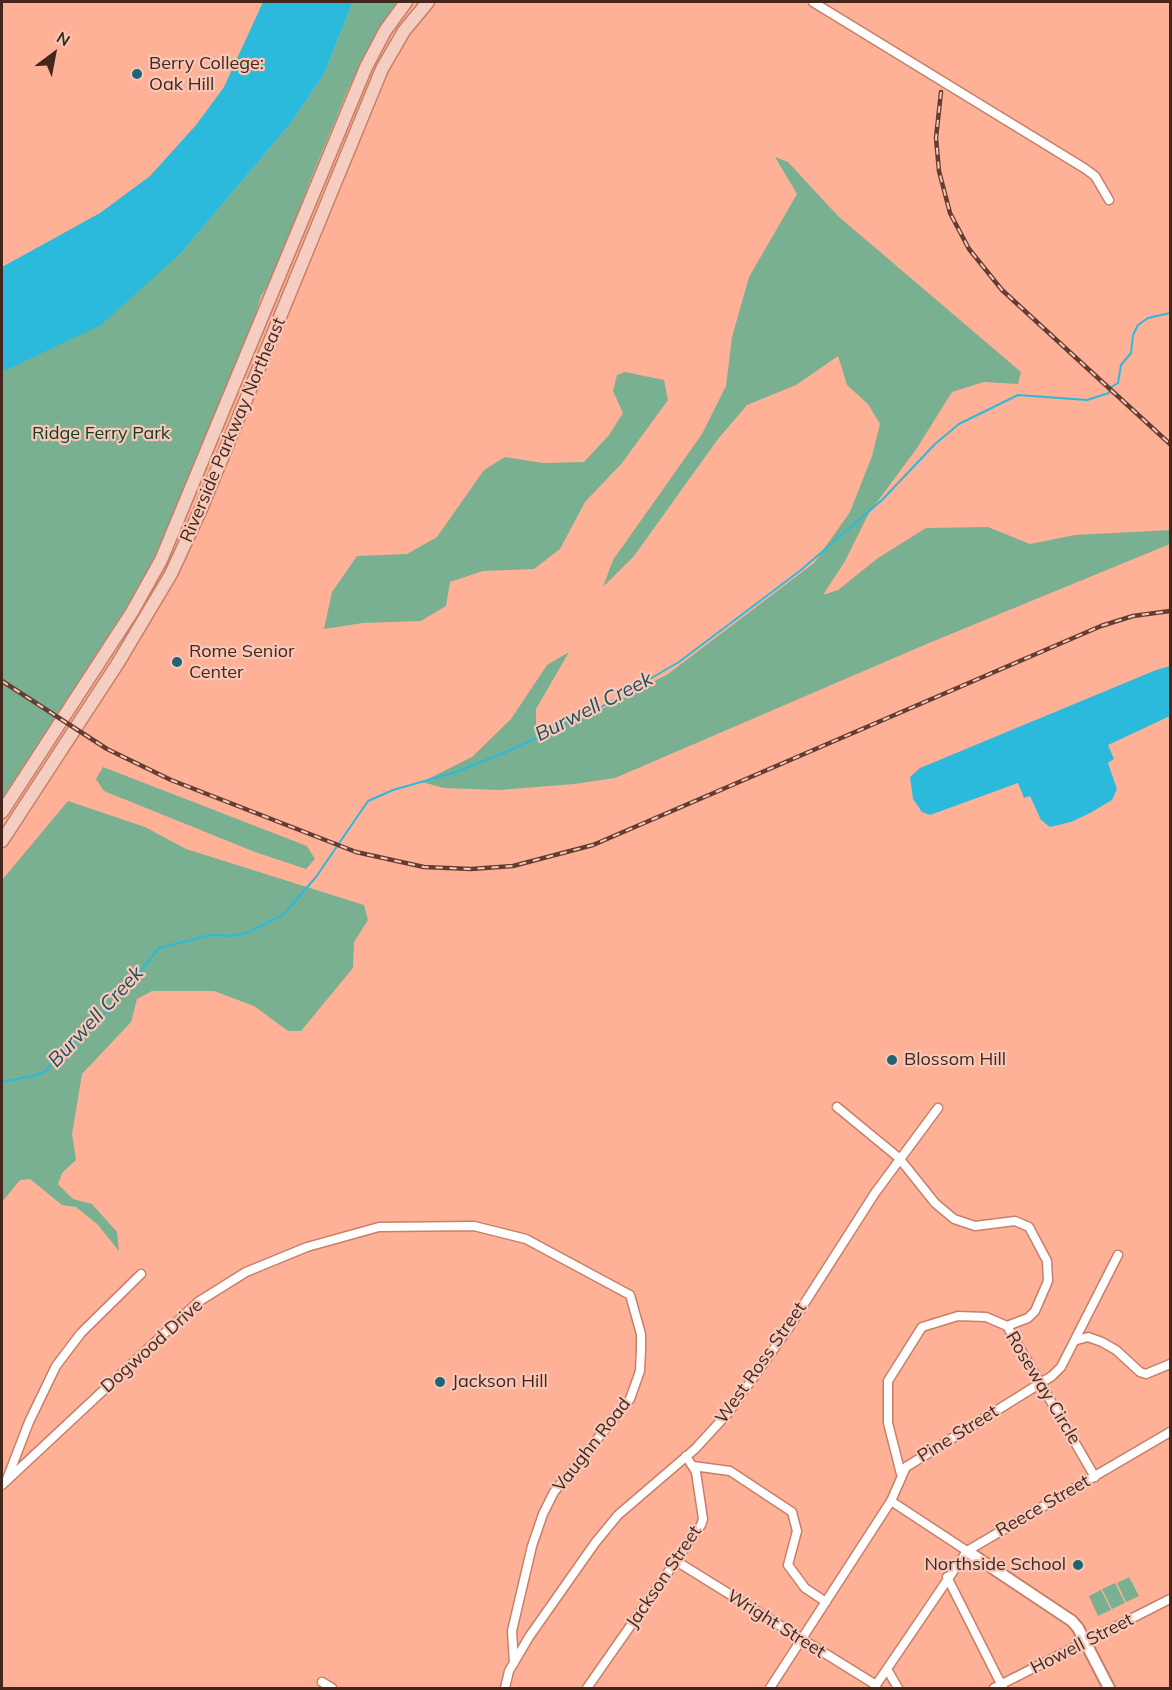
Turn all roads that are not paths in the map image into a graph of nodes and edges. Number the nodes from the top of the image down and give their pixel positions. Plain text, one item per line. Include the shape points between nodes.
1 (406, 2) edge
2 (428, 2) edge
3 (813, 2) edge
4 (1109, 200) dead end
5 (2, 812) edge
6 (2, 841) edge
7 (837, 1107) dead end
8 (938, 1108) dead end
9 (899, 1158) junction
10 (1119, 1255) dead end
11 (141, 1274) dead end
12 (630, 1295) joint
13 (1007, 1326) junction
14 (1077, 1340) junction
15 (1170, 1365) edge
16 (1041, 1382) junction
17 (1170, 1432) edge
18 (686, 1456) junction
19 (693, 1466) junction
20 (901, 1473) junction
21 (1095, 1477) junction
22 (4, 1483) edge
23 (891, 1501) junction
24 (967, 1551) junction
25 (676, 1561) junction
26 (947, 1577) junction
27 (1170, 1599) edge
28 (826, 1602) junction
29 (802, 1640) junction
30 (1085, 1642) junction
31 (514, 1663) junction
32 (887, 1669) junction
33 (322, 1682) dead end
34 (875, 1687) edge
35 (1000, 1687) edge
36 (332, 1689) edge
37 (505, 1689) edge
38 (586, 1689) edge
39 (770, 1689) edge
40 (898, 1689) edge
41 (1109, 1689) edge

1 - 5 main road, Riverside Parkway Northeast via 366,67 161,560 132,612
2 - 6 main road, Riverside Parkway Northeast via 404,31 382,69 171,574
3 - 4 street via 1084,168 1095,176
7 - 9 street
8 - 9 street, West Ross Street
9 - 13 street via 935,1203 954,1219 975,1226 1015,1221 1029,1227 1047,1261 1048,1281 1035,1311
9 - 18 street, West Ross Street via 761,1369 728,1413
10 - 14 street, Pine Street
11 - 22 street via 81,1333 56,1366
12 - 22 street, Dogwood Drive via 526,1239 474,1226 378,1227 307,1247 246,1272 198,1302
12 - 31 street, Vaughn Road via 641,1334 638,1382 612,1423 554,1492 543,1514 512,1631
13 - 16 street, Roseway Circle
13 - 20 street, Roseway Circle via 986,1317 958,1316 922,1327 888,1381 888,1423
14 - 15 street via 1088,1337 1102,1342 1146,1374
14 - 16 street, Pine Street via 1061,1367
16 - 20 street, Pine Street via 912,1462
16 - 21 street, Roseway Circle
17 - 21 street, Reece Street
18 - 19 street, Jackson Street
18 - 31 street, West Ross Street via 606,1527
19 - 25 street, Jackson Street via 703,1520
19 - 28 street via 730,1471 792,1512 797,1531 788,1565 805,1588
20 - 23 street, Pine Street
21 - 24 street, Reece Street
23 - 24 street
23 - 28 street, Pine Street
24 - 26 street, Reece Street
24 - 30 street via 1066,1616
25 - 29 street, Wright Street
25 - 38 street, Jackson Street
26 - 32 street, Reece Street
26 - 35 street
27 - 30 street, Howell Street
28 - 29 street, Pine Street
29 - 34 street, Wright Street
29 - 39 street, Pine Street
30 - 35 street, Howell Street
30 - 41 street
31 - 37 street, West Ross Street
32 - 34 street, Reece Street
32 - 40 street
33 - 36 street

